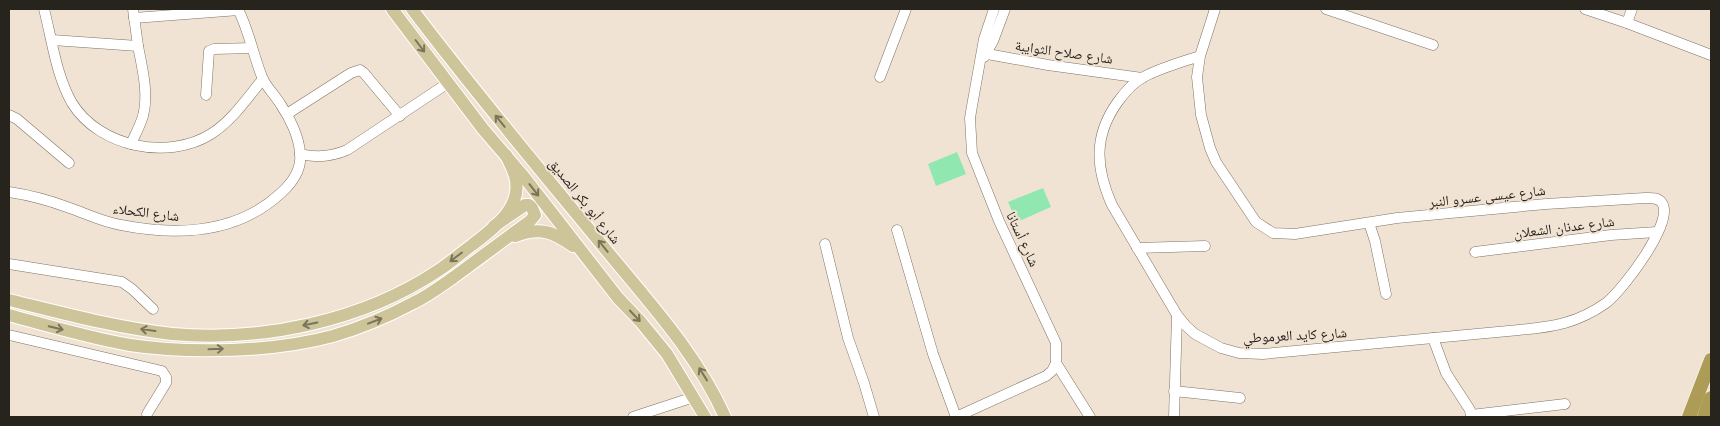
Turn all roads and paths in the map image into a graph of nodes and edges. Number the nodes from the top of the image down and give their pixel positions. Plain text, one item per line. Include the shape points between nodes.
1 (44, 9) edge
2 (392, 9) edge
3 (412, 9) edge
4 (906, 9) edge
5 (994, 9) edge
6 (1004, 9) edge
7 (1215, 9) edge
8 (1330, 9) edge
9 (1350, 9) edge
10 (1585, 9) edge
11 (1632, 9) edge
12 (239, 10) edge
13 (134, 14) edge
14 (1358, 20) junction
15 (1628, 23) junction
16 (52, 40) junction
17 (1433, 45) dead end
18 (138, 46) junction
19 (252, 48) junction
20 (1711, 55) edge
21 (1200, 56) junction
22 (982, 57) junction
23 (880, 77) dead end
24 (1142, 78) junction
25 (263, 79) junction
26 (448, 83) junction
27 (206, 95) dead end
28 (287, 114) junction
29 (9, 115) edge
30 (400, 116) junction
31 (131, 144) junction
32 (300, 154) junction
33 (506, 155) junction
34 (69, 163) dead end
35 (9, 192) edge
36 (1368, 223) junction
37 (494, 226) junction
38 (897, 230) dead end
39 (1657, 232) junction
40 (506, 239) junction
41 (825, 244) dead end
42 (1205, 246) dead end
43 (1137, 248) junction
44 (1474, 252) dead end
45 (582, 253) junction
46 (9, 264) edge
47 (1386, 294) dead end
48 (9, 300) edge
49 (153, 309) dead end
50 (9, 315) edge
51 (1177, 315) junction
52 (9, 334) edge
53 (1433, 338) junction
54 (1711, 360) edge
55 (1056, 363) junction
56 (1174, 392) junction
57 (694, 397) junction
58 (1240, 398) dead end
59 (1711, 398) edge
60 (1565, 404) dead end
61 (147, 414) dead end
62 (1471, 416) edge
63 (633, 417) edge
64 (705, 417) edge
65 (725, 417) edge
66 (874, 417) edge
67 (956, 417) edge
68 (1090, 417) edge
69 (1174, 417) edge
70 (1689, 417) edge
71 (1704, 417) edge

1 - 16 street
2 -> 26 main road
65 -> 3 main road, شارع أبو بكر الصديق via 712,388 679,338 461,74
4 - 23 street
5 - 22 street, شارع أستانا
6 - 22 street, شارع أستانا via 993,41
7 - 21 street
8 - 14 street
9 - 14 street
10 - 15 street
11 - 15 street
12 - 13 street
12 - 19 street
13 - 18 street
14 - 17 street
15 - 20 street
16 - 18 street
16 - 31 street via 63,82 77,110 97,129
18 - 31 street via 145,103
19 - 25 street
19 - 27 street via 209,51
21 - 24 street, شارع كايد العرموطي
21 - 36 street, شارع عيسى عسرو النبر via 1201,115 1210,148 1256,222 1265,229 1282,234
22 - 24 street, شارع صلاح الثوايبة
22 - 55 street, شارع أستانا via 970,118 972,154 1056,343
24 - 43 street, شارع كايد العرموطي via 1127,90 1108,118 1099,150 1104,187
25 - 28 street
25 - 31 street via 228,119 199,140 154,148
26 - 30 street
26 - 33 main road
28 - 30 street via 360,70
28 - 32 street
29 - 34 street
30 - 32 street via 337,154 318,157
32 - 35 street, شارع الكحلاء via 296,174 273,200 248,216 207,229 168,231 121,225 42,199
33 - 37 main road via 515,175 516,194 509,212
33 -> 45 main road
36 - 39 street, شارع عيسى عسرو النبر via 1546,204 1652,198 1660,201 1664,208
36 - 47 street
37 - 40 main road via 525,205 532,208 533,218
37 -> 48 main road via 438,271 405,290 324,321 276,331 171,334 130,328
38 - 67 street via 933,354
39 - 44 street, شارع عدنان الشعلان
39 - 53 street, شارع كايد العرموطي via 1649,249 1615,296 1593,311 1553,327
40 - 45 main road via 542,231 557,236
50 -> 40 main road via 102,339 154,348 211,350 292,344 333,336 415,303
41 - 66 street via 848,338
42 - 43 street
43 - 51 street, شارع كايد العرموطي
45 -> 57 main road via 667,354
46 - 49 street via 122,282
51 - 53 street, شارع كايد العرموطي via 1201,338 1221,348 1245,354
51 - 56 street
52 - 61 street via 162,371 166,383
53 - 62 street via 1446,373 1467,404
54 - 70 highway
55 - 67 street via 1046,376
55 - 68 street, شارع أستانا
56 - 58 street
56 - 69 street
57 - 63 street
57 - 64 main road
59 - 71 highway
60 - 62 street

